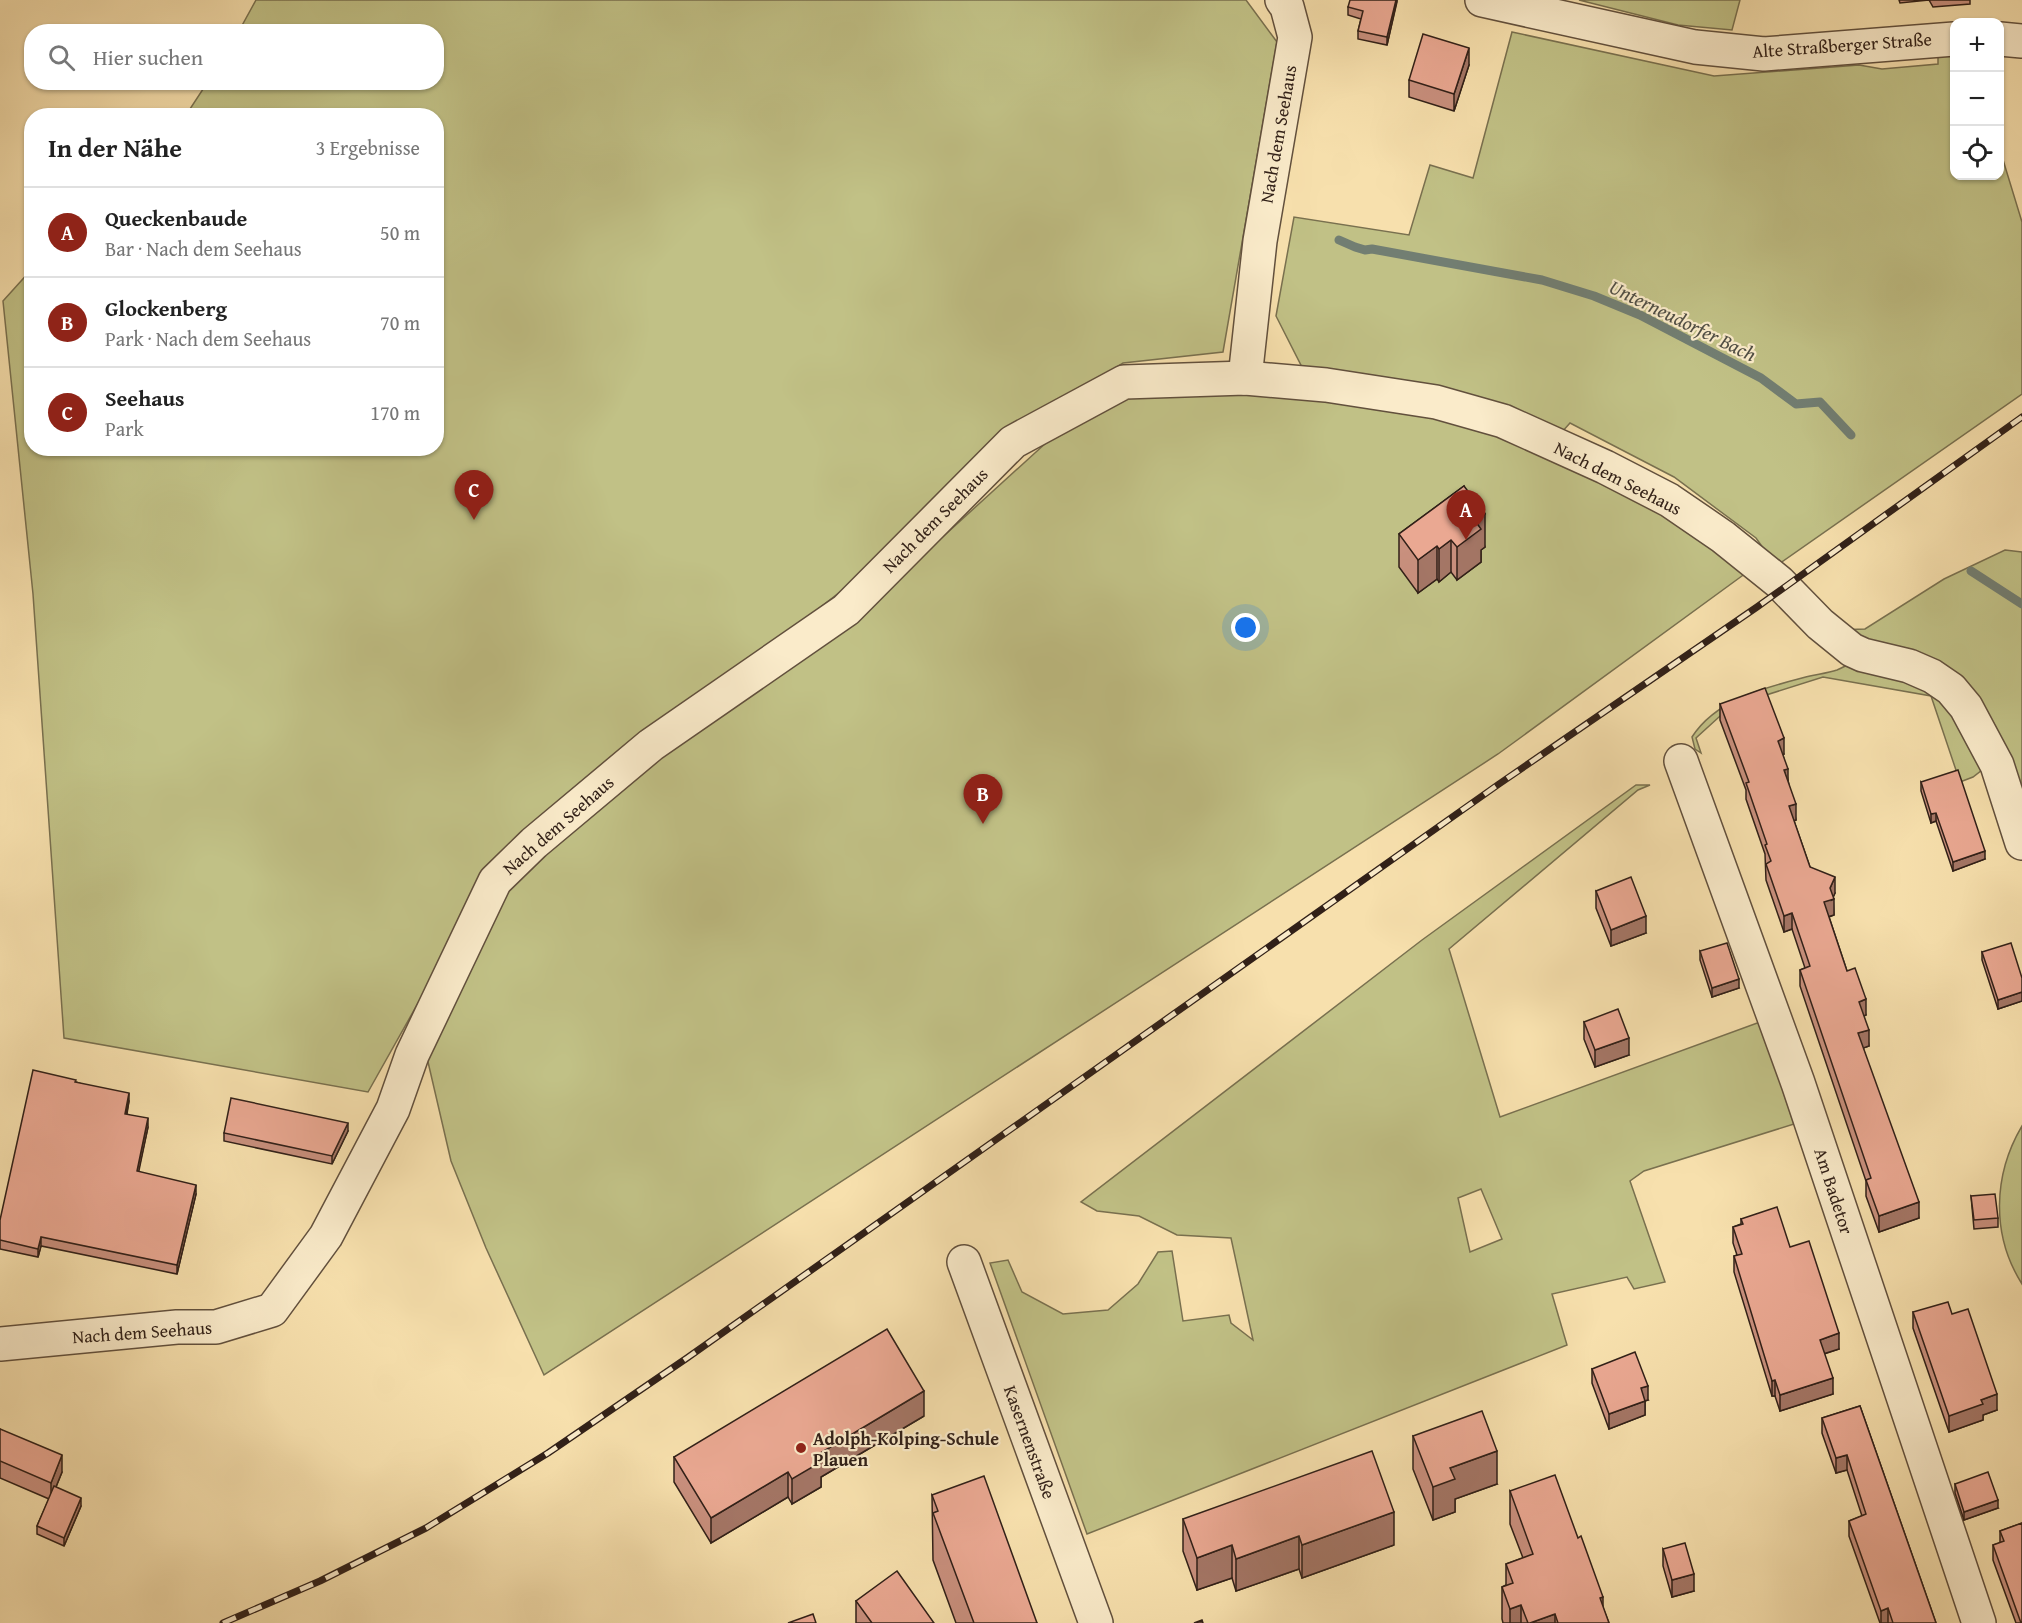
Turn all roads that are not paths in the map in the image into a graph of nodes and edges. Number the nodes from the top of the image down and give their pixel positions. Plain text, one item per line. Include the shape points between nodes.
1 (1282, 0) edge
2 (1482, 0) edge
3 (1950, 39) edge
4 (2004, 39) edge
5 (2022, 41) edge
6 (1245, 378) junction
7 (1681, 761) dead end
8 (2022, 843) edge
9 (964, 1262) dead end
10 (0, 1344) edge
11 (1096, 1623) edge
12 (1979, 1623) edge

1 - 6 street, Nach dem Seehaus via 1294,37 1260,241
2 - 3 street, Alte Straßberger Straße via 1695,47 1764,54
4 - 5 street
6 - 8 street, Nach dem Seehaus via 1326,385 1436,402 1503,421 1669,500 1779,582 1852,650 1909,666 1951,689 1966,707 1997,765
6 - 10 street, Nach dem Seehaus via 1124,382 1013,442 846,610 651,745 534,843 495,881 412,1055 393,1109 326,1236 272,1310 216,1327 177,1327
7 - 12 street, Am Badetor via 1798,1083
9 - 11 street, Kasernenstraße

